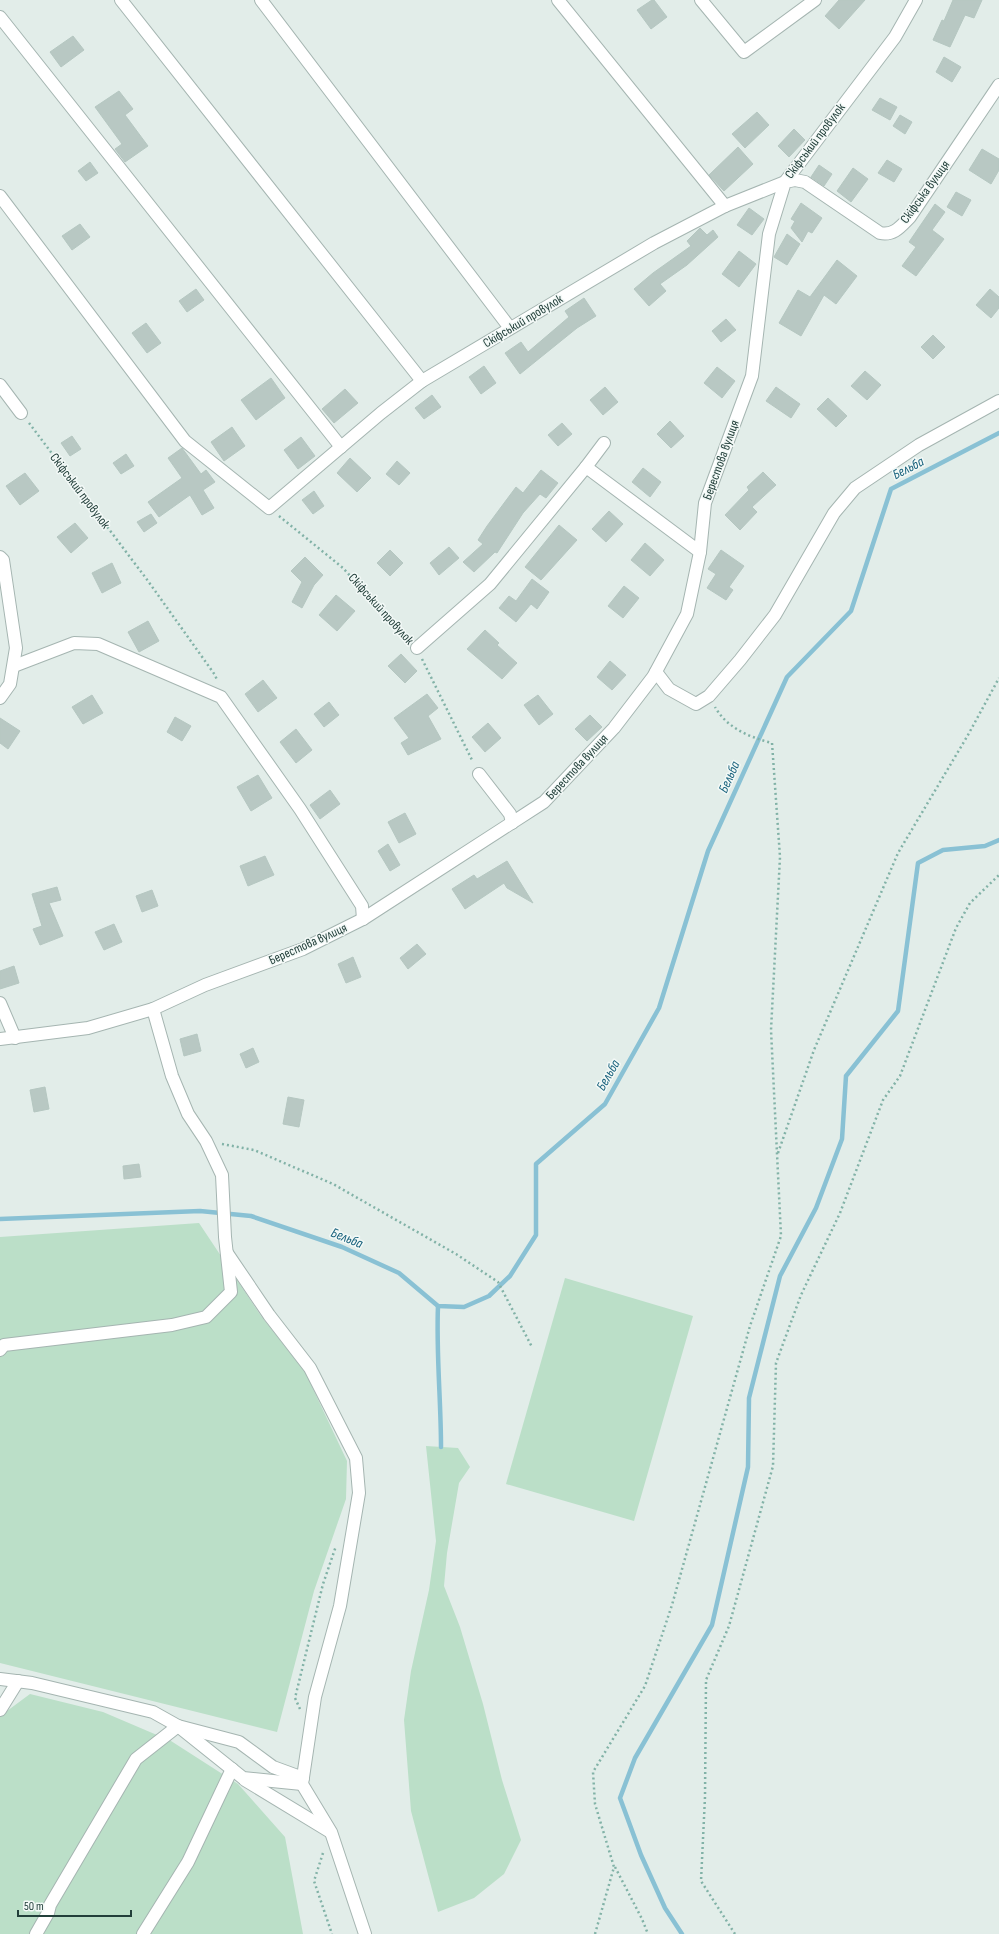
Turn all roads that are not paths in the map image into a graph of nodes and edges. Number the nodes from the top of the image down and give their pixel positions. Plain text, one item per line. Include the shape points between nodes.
1 (121, 0) edge
2 (261, 0) edge
3 (558, 0) edge
4 (702, 0) edge
5 (814, 0) edge
6 (916, 0) edge
7 (0, 17) edge
8 (999, 85) edge
9 (785, 182) junction
10 (0, 196) edge
11 (725, 206) junction
12 (510, 328) junction
13 (422, 381) junction
14 (0, 385) edge
15 (999, 401) edge
16 (21, 413) road end
17 (604, 443) dead end
18 (341, 447) junction
19 (586, 467) junction
20 (700, 552) junction
21 (0, 556) edge
22 (417, 648) road end
23 (14, 666) junction
24 (656, 672) junction
25 (0, 698) edge
26 (479, 774) road end
27 (512, 823) junction
28 (363, 919) junction
29 (0, 1003) edge
30 (153, 1009) junction
31 (15, 1038) junction
32 (0, 1039) edge
33 (227, 1253) junction
34 (1, 1347) edge
35 (0, 1679) edge
36 (18, 1681) junction
37 (0, 1710) edge
38 (178, 1726) junction
39 (232, 1770) junction
40 (243, 1778) junction
41 (303, 1781) junction
42 (331, 1832) junction
43 (36, 1934) edge
44 (144, 1934) edge
45 (365, 1934) edge

1 - 13 street
2 - 12 street
3 - 11 street
4 - 5 street via 744,52
6 - 9 street, Скіфський провулок via 895,37
7 - 18 street
8 - 9 street, Скіфська вулиця via 910,218 895,232 888,235 880,233 805,182
9 - 11 street, Скіфський провулок
9 - 20 street, Берестова вулиця via 769,234 752,376 704,503
10 - 18 street, Скіфський провулок via 185,441 269,508
11 - 12 street, Скіфський провулок via 654,243
12 - 13 street, Скіфський провулок
13 - 18 street, Скіфський провулок
14 - 16 street
15 - 24 street via 919,444 855,488 834,514 775,614 709,696 696,704 669,689
17 - 19 street, Скіфський провулок
19 - 20 street
19 - 22 street, Скіфський провулок via 490,584
20 - 24 street, Берестова вулиця via 687,614
21 - 23 street via 3,560 16,648
23 - 25 street via 10,684
23 - 28 street via 74,643 98,644 221,698 300,809 362,906
24 - 27 street, Берестова вулиця via 614,728 544,802
26 - 27 street via 510,814
27 - 28 street, Берестова вулиця
28 - 30 street, Берестова вулиця via 303,949 205,985
29 - 31 street
30 - 31 street, Берестова вулиця via 88,1028
30 - 33 street via 172,1076 188,1114 206,1141 222,1175
31 - 32 street, Берестова вулиця
33 - 34 street via 231,1292 206,1317 172,1326
33 - 41 street via 269,1315 310,1368 356,1458 359,1493 340,1606 315,1697
35 - 36 street
36 - 37 street
36 - 38 street via 153,1712
38 - 39 street
38 - 41 street via 239,1742 274,1767
38 - 43 street via 136,1759 50,1905
39 - 40 street
39 - 44 street via 188,1862
40 - 41 street
40 - 42 street
41 - 42 street
42 - 45 street

